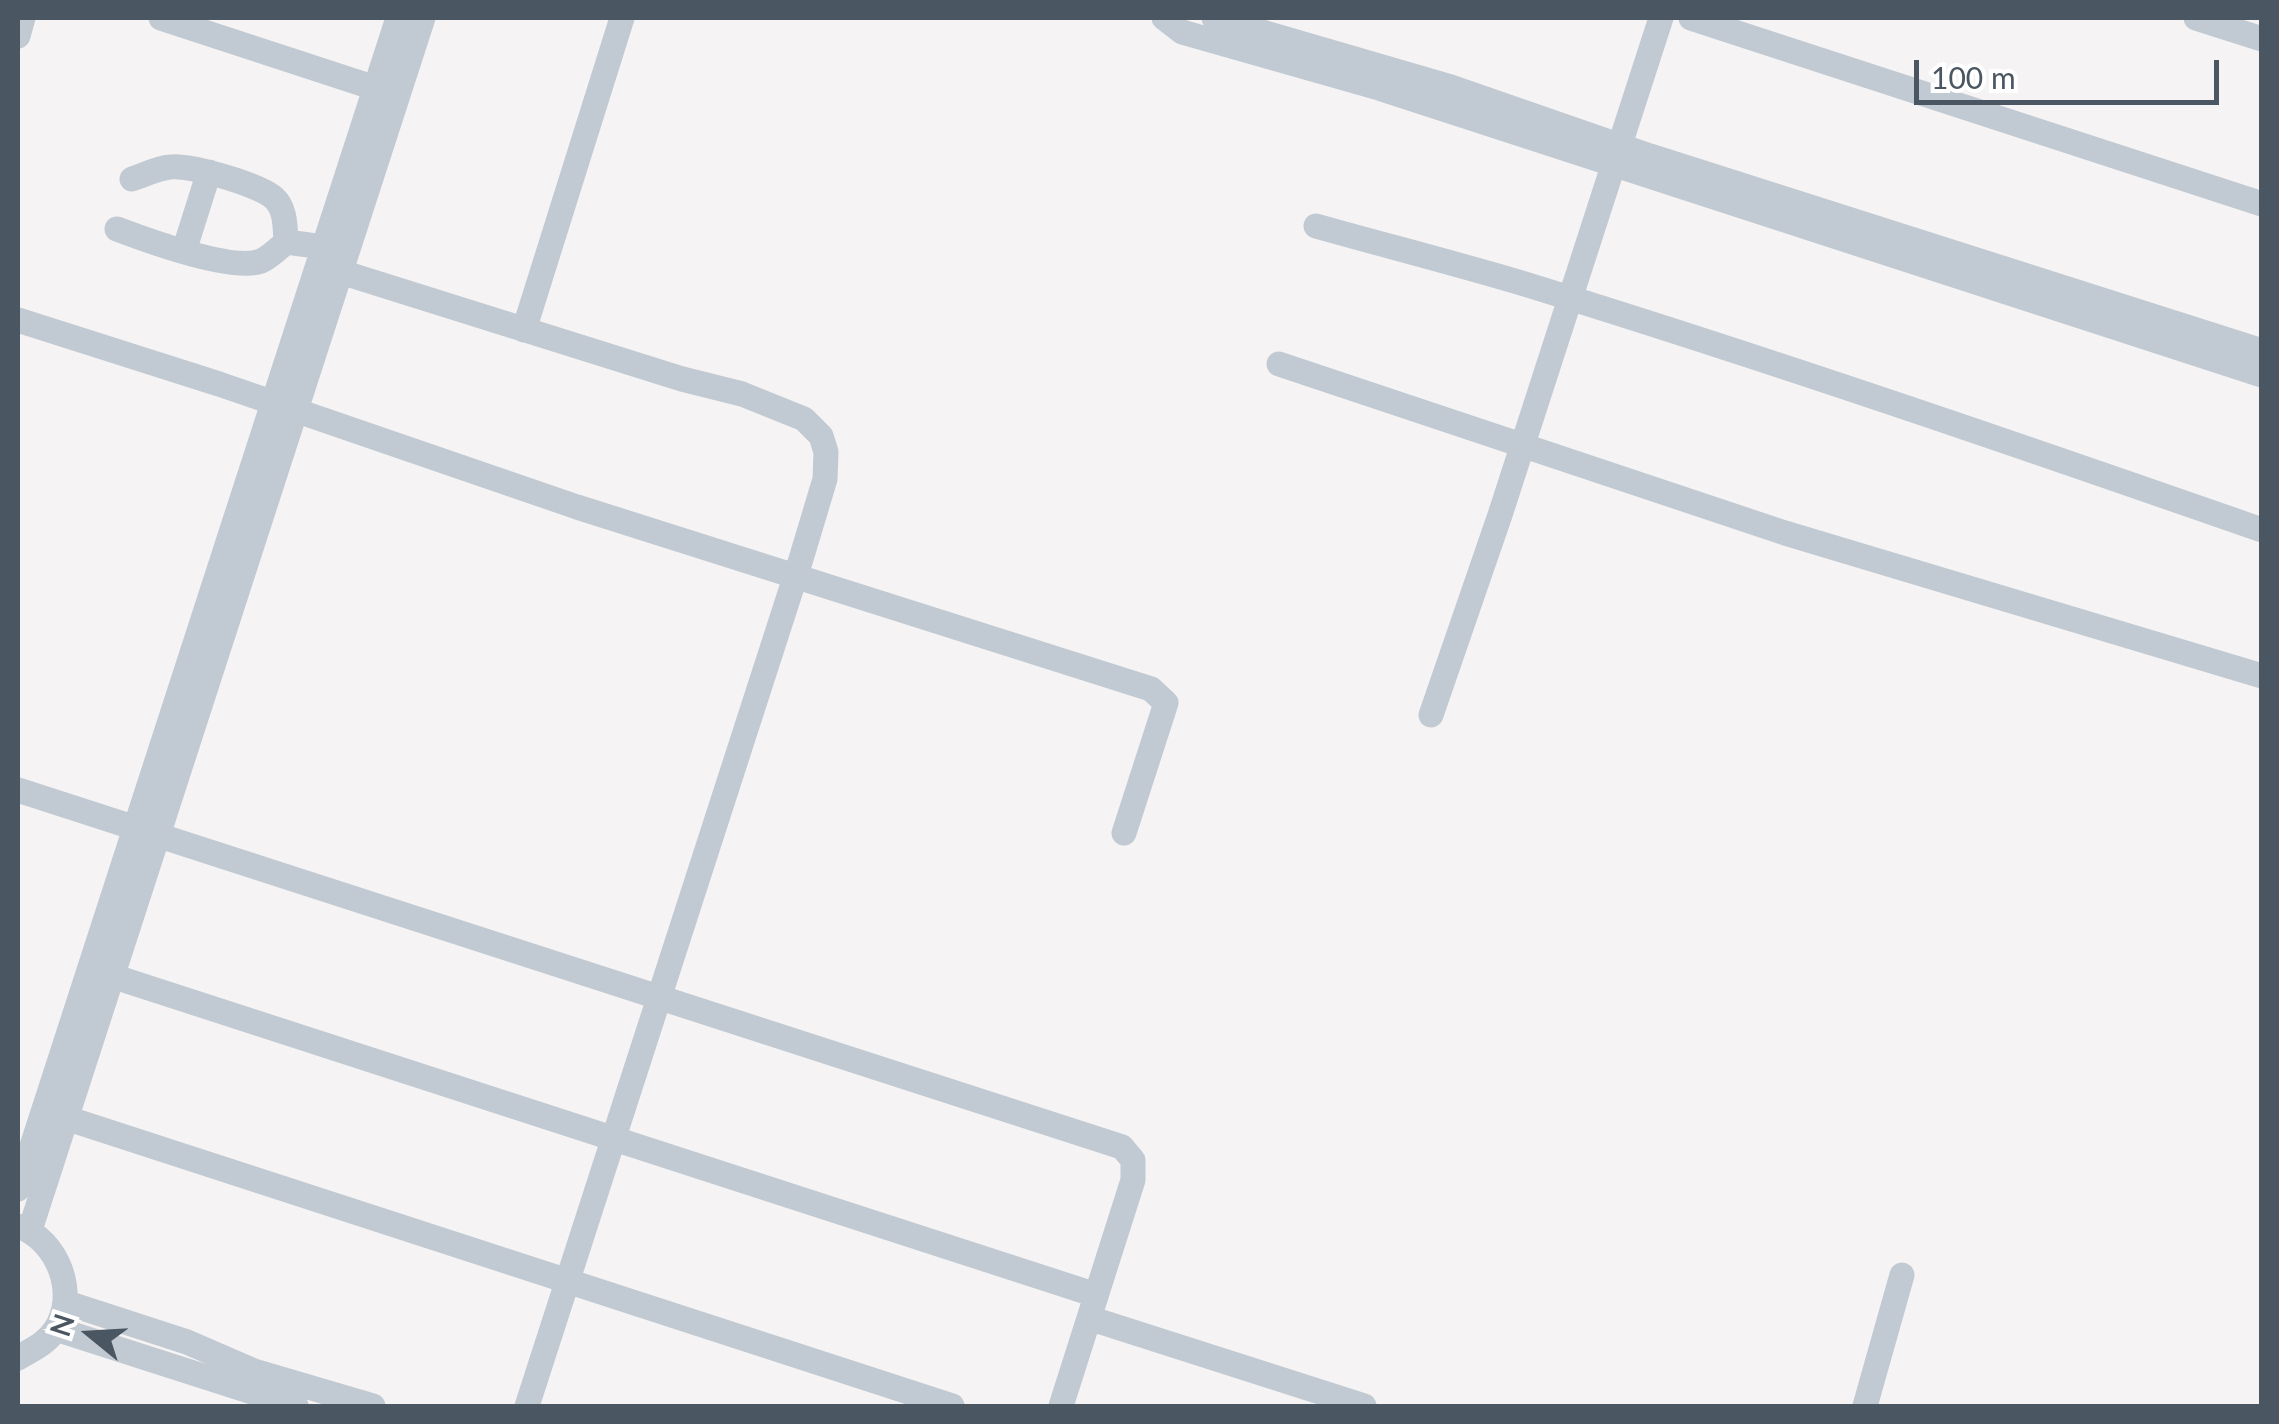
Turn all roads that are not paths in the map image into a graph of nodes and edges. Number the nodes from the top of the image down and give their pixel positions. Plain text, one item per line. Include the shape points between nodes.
1 (23, 18) edge
2 (160, 18) edge
3 (398, 18) edge
4 (424, 18) edge
5 (622, 18) edge
6 (1164, 18) edge
7 (1214, 18) edge
8 (1662, 18) edge
9 (1691, 18) edge
10 (2196, 18) edge
11 (194, 23) edge
12 (18, 36) edge
13 (2262, 40) edge
14 (376, 88) junction
15 (1616, 156) junction
16 (209, 172) junction
17 (132, 179) dead end
18 (2262, 204) edge
19 (1316, 226) dead end
20 (117, 230) dead end
21 (286, 242) junction
22 (324, 247) junction
23 (184, 251) junction
24 (341, 272) junction
25 (1568, 298) junction
26 (18, 320) edge
27 (524, 330) junction
28 (2262, 352) edge
29 (1279, 364) dead end
30 (2262, 375) edge
31 (284, 406) junction
32 (1522, 446) junction
33 (2262, 530) edge
34 (795, 576) junction
35 (2262, 676) edge
36 (1431, 715) dead end
37 (18, 790) edge
38 (146, 833) junction
39 (1124, 833) dead end
40 (112, 976) junction
41 (660, 996) junction
42 (66, 1118) junction
43 (612, 1138) junction
44 (18, 1189) edge
45 (24, 1228) edge
46 (1902, 1274) dead end
47 (566, 1282) junction
48 (67, 1303) junction
49 (1092, 1307) junction
50 (56, 1328) junction
51 (18, 1358) edge
52 (254, 1371) junction
53 (286, 1404) edge
54 (373, 1406) edge
55 (527, 1406) edge
56 (952, 1406) edge
57 (1061, 1406) edge
58 (1364, 1406) edge
59 (1864, 1406) edge

1 - 12 street
2 - 11 street
3 - 14 street
4 - 24 street
5 - 27 street
6 - 15 street via 1182,32
7 - 15 street via 1451,87
8 - 15 street
9 - 18 street
10 - 13 street
11 - 14 street
14 - 22 street
15 - 25 street
15 - 28 street
15 - 30 street
16 - 17 street via 171,166
16 - 21 street via 274,198
16 - 23 street
19 - 25 street
20 - 23 street
21 - 22 street
21 - 23 street via 260,262
22 - 31 street
24 - 27 street
24 - 31 street
25 - 32 street
25 - 33 street
26 - 31 street
27 - 34 street via 742,394 804,419 821,436 826,479
29 - 32 street
31 - 34 street
31 - 38 street
32 - 35 street
32 - 36 street
34 - 39 street via 1151,689 1166,702
34 - 41 street
37 - 38 street
38 - 40 street
38 - 41 street
38 - 44 street
40 - 42 street
40 - 43 street
41 - 43 street
41 - 49 street via 1122,1146 1133,1160 1133,1180
42 - 45 street
42 - 47 street
43 - 47 street
43 - 49 street
45 - 48 street via 51,1250
46 - 59 street
47 - 55 street
47 - 56 street
48 - 50 street
48 - 52 street
49 - 57 street
49 - 58 street
50 - 51 street
50 - 53 street
52 - 53 street
52 - 54 street

